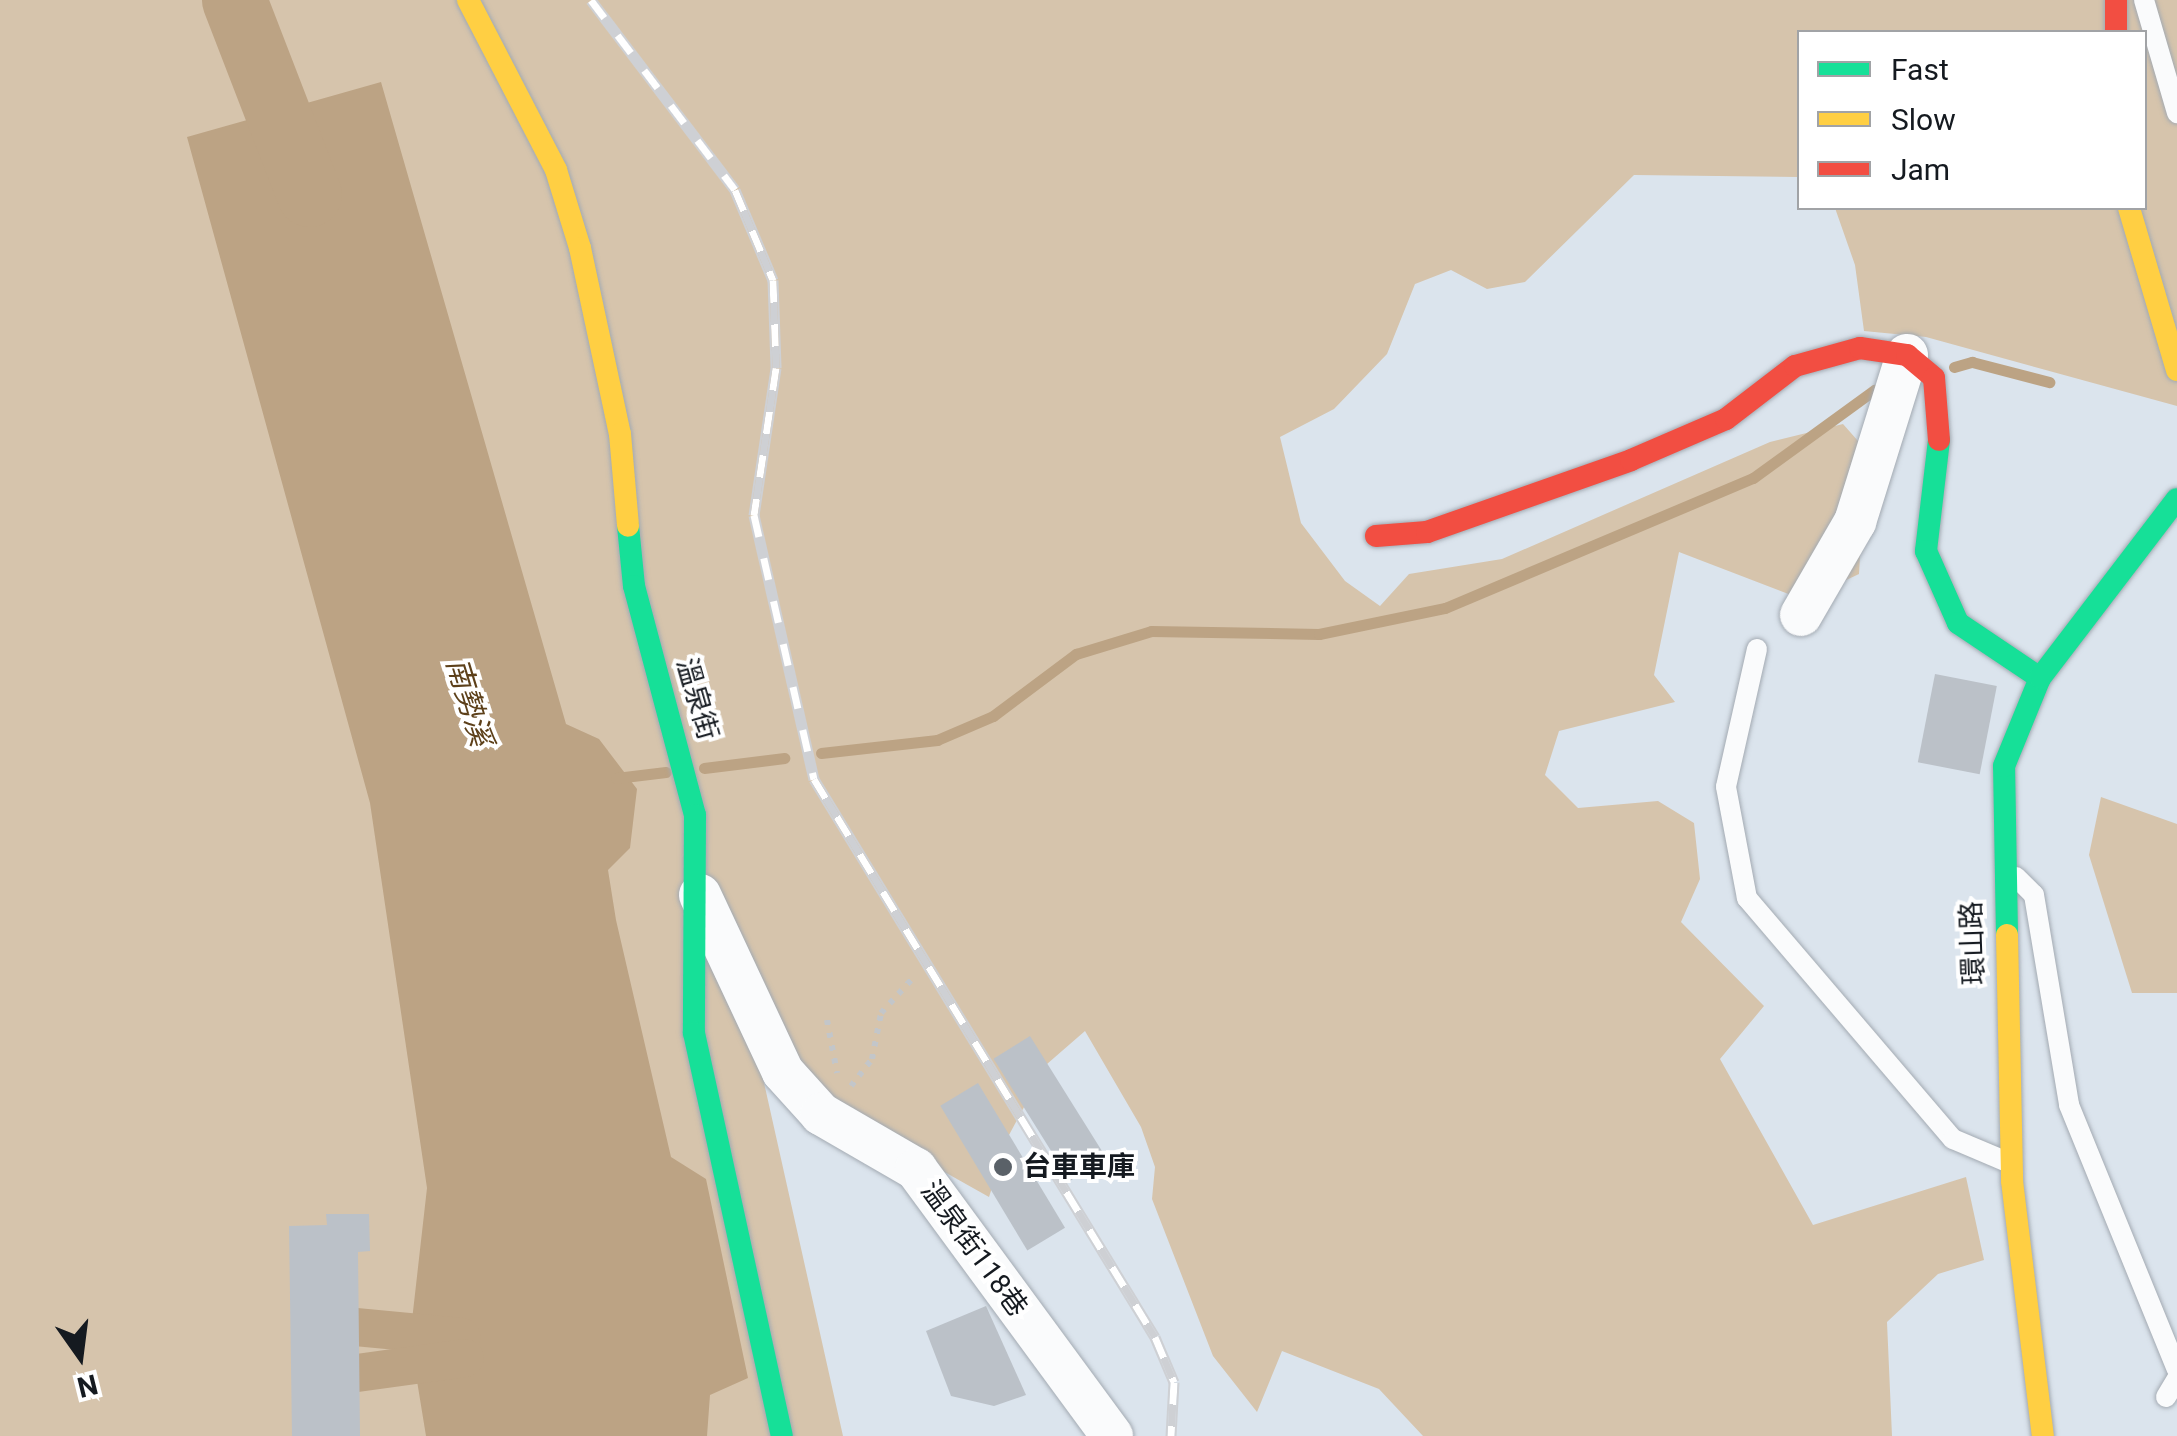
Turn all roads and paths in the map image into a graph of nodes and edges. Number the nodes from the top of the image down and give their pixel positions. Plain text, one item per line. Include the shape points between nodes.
1 (468, 0) edge
2 (2116, 0) edge
3 (2144, 0) edge
4 (2116, 30) edge
5 (2177, 112) edge
6 (2129, 210) edge
7 (1907, 355) junction
8 (2177, 370) edge
9 (2177, 500) edge
10 (1376, 536) dead end
11 (1801, 614) dead end
12 (1757, 648) dead end
13 (2040, 678) junction
14 (2000, 861) junction
15 (696, 886) junction
16 (912, 980) dead end
17 (841, 1091) dead end
18 (2012, 1164) junction
19 (2177, 1368) edge
20 (782, 1436) edge
21 (1112, 1436) edge
22 (2044, 1436) edge

1 - 15 street, 溫泉街 via 549,154 580,248 620,434 634,586 695,815
2 - 4 street
3 - 5 lane
6 - 8 street
7 - 10 street via 1860,348 1795,366 1726,419 1631,460 1426,532
7 - 11 street via 1855,522
7 - 13 street via 1934,378 1941,426 1926,550 1958,623
9 - 13 street, 環山路
12 - 18 lane via 1726,787 1747,898 1953,1139
13 - 14 street, 環山路 via 2004,766
14 - 18 street, 環山路
14 - 19 lane via 2034,895 2069,1106
15 - 20 street, 溫泉街 via 694,1033
15 - 21 street, 溫泉街118巷 via 783,1072 821,1114 916,1170
16 - 17 path via 881,1013 872,1059
18 - 22 street, 環山路 via 2024,1322

